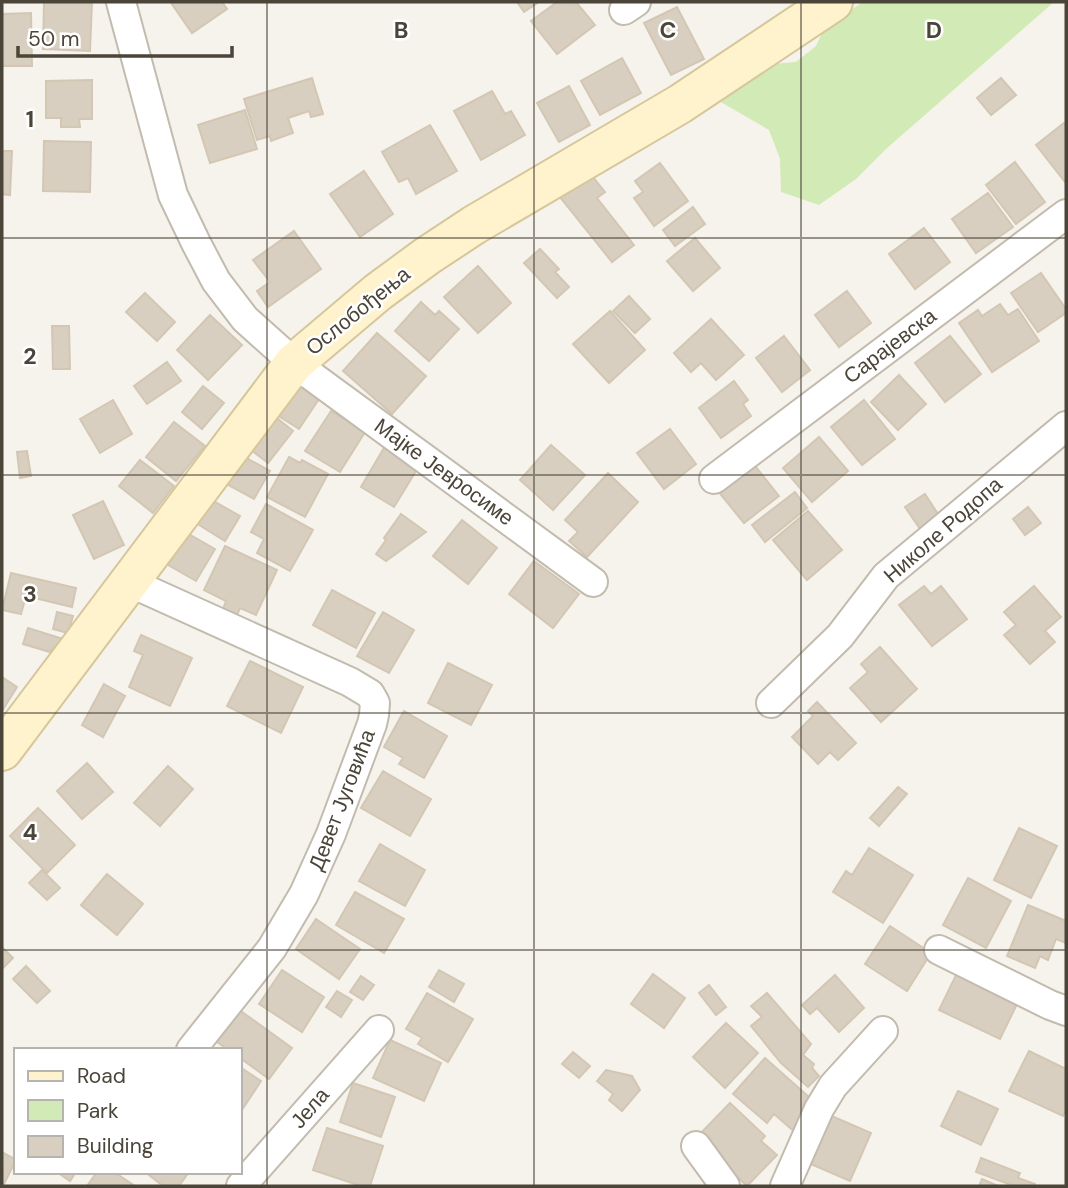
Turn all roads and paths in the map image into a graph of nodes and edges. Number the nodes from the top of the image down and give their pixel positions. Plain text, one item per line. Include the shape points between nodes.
1 (121, 2) edge
2 (834, 2) edge
3 (1066, 214) edge
4 (295, 363) junction
5 (1066, 426) edge
6 (714, 479) dead end
7 (129, 582) junction
8 (593, 582) dead end
9 (771, 703) dead end
10 (2, 751) edge
11 (939, 950) dead end
12 (1066, 1011) edge
13 (379, 1030) dead end
14 (883, 1031) dead end
15 (193, 1048) edge
16 (696, 1146) dead end
17 (241, 1186) edge
18 (725, 1186) edge
19 (785, 1186) edge

1 - 4 street, Мајке Јевросиме via 173,195 195,243 245,319
2 - 4 street, Ослобођења via 680,104 427,256
3 - 6 street, Сарајевска
4 - 7 street, Ослобођења
4 - 8 street, Мајке Јевросиме
5 - 9 street, Николе Родопа via 886,576 840,636
7 - 10 street, Ослобођења
7 - 15 street, Девет Југовића via 349,682 370,694 375,704 368,737 304,894 272,948
11 - 12 street
13 - 17 street, Јела
14 - 19 street via 833,1086
16 - 18 street

